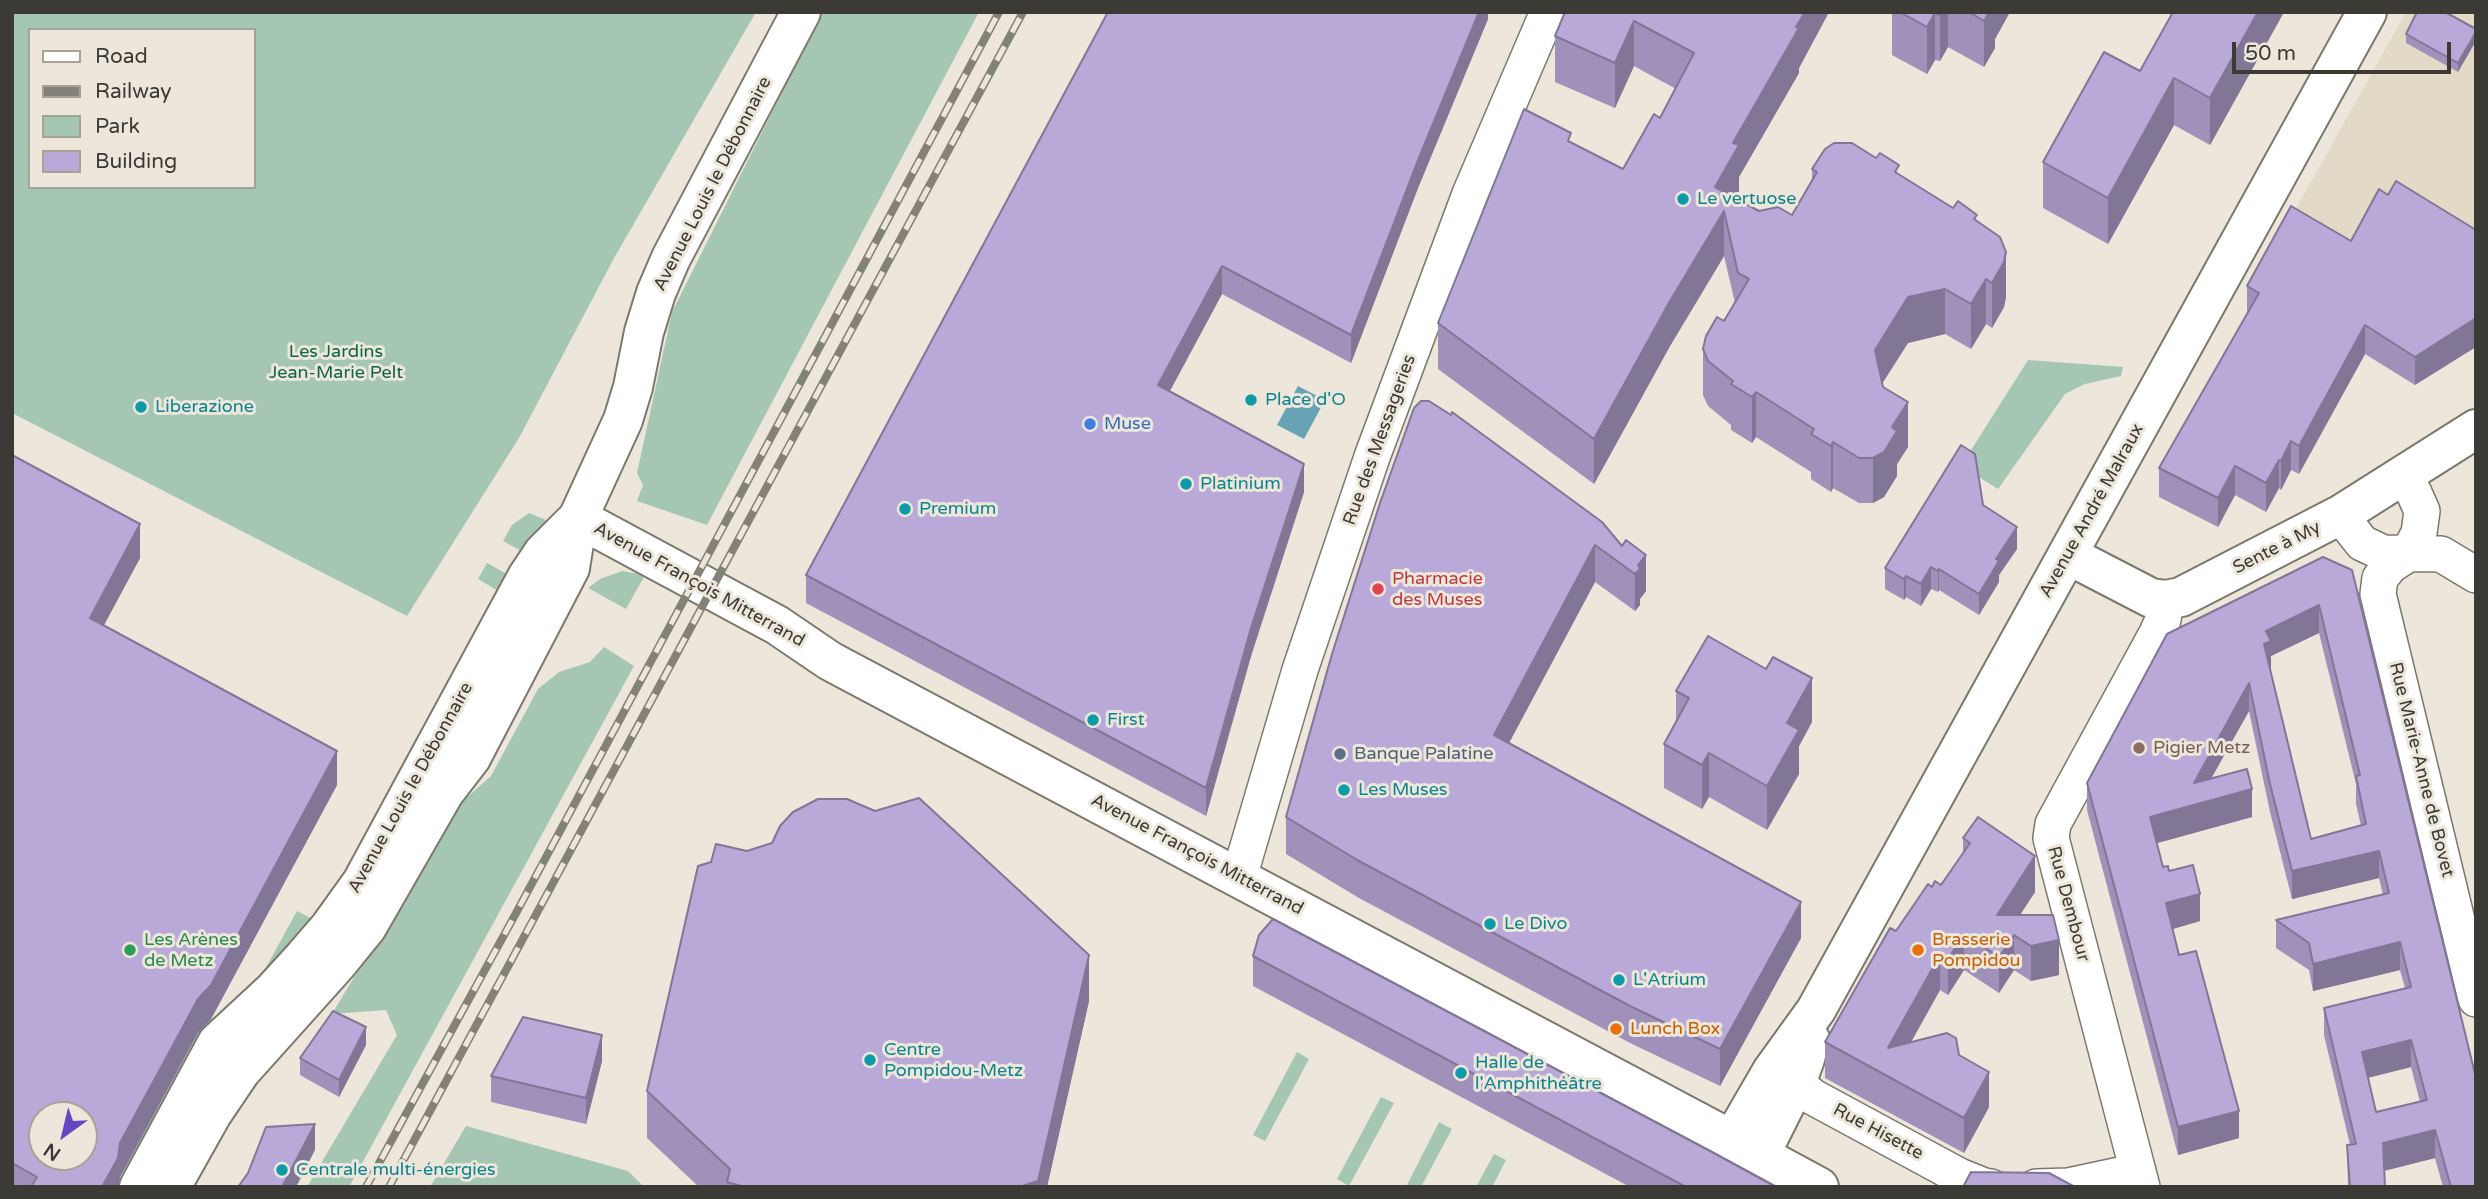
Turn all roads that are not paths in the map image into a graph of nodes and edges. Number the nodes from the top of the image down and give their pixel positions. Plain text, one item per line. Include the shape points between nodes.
1 (801, 12) edge
2 (1548, 12) edge
3 (2367, 12) edge
4 (2476, 429) edge
5 (2402, 477) junction
6 (2340, 515) junction
7 (578, 518) junction
8 (2407, 554) junction
9 (2068, 555) junction
10 (2476, 575) edge
11 (2165, 600) junction
12 (1239, 877) junction
13 (2476, 999) edge
14 (1789, 1069) junction
15 (1746, 1148) junction
16 (2140, 1179) edge
17 (139, 1187) edge
18 (171, 1187) edge
19 (1819, 1187) edge
20 (1992, 1187) edge
21 (2036, 1187) edge

1 - 7 street, Avenue Louis le Débonnaire via 671,258 644,332 623,420
2 - 12 street, Rue des Messageries via 1470,194 1372,457 1300,670
3 - 9 street, Avenue André Malraux
4 - 5 street, Sente à My
5 - 6 street, Sente à My
5 - 8 street via 2422,511 2419,533
6 - 8 street via 2362,543 2383,553
6 - 11 street, Sente à My via 2181,597
7 - 12 street, Avenue François Mitterrand via 777,625 830,661
7 - 17 street, Avenue Louis le Débonnaire via 543,553 527,577 362,882 304,957 217,1043
7 - 18 street, Avenue Louis le Débonnaire via 570,568 471,758 444,793 367,927 241,1072
8 - 10 street via 2441,554
8 - 13 street, Rue Marie-Anne de Bovet via 2380,578 2378,594
9 - 11 street via 2130,589
9 - 14 street, Avenue André Malraux via 1816,1010
11 - 16 street, Rue Dembour via 2157,633 2053,824 2051,838
12 - 15 street, Avenue François Mitterrand
14 - 15 street, Avenue André Malraux
14 - 20 street, Rue Hisette via 1813,1097 1947,1169
15 - 19 street, Avenue François Mitterrand
16 - 21 street

